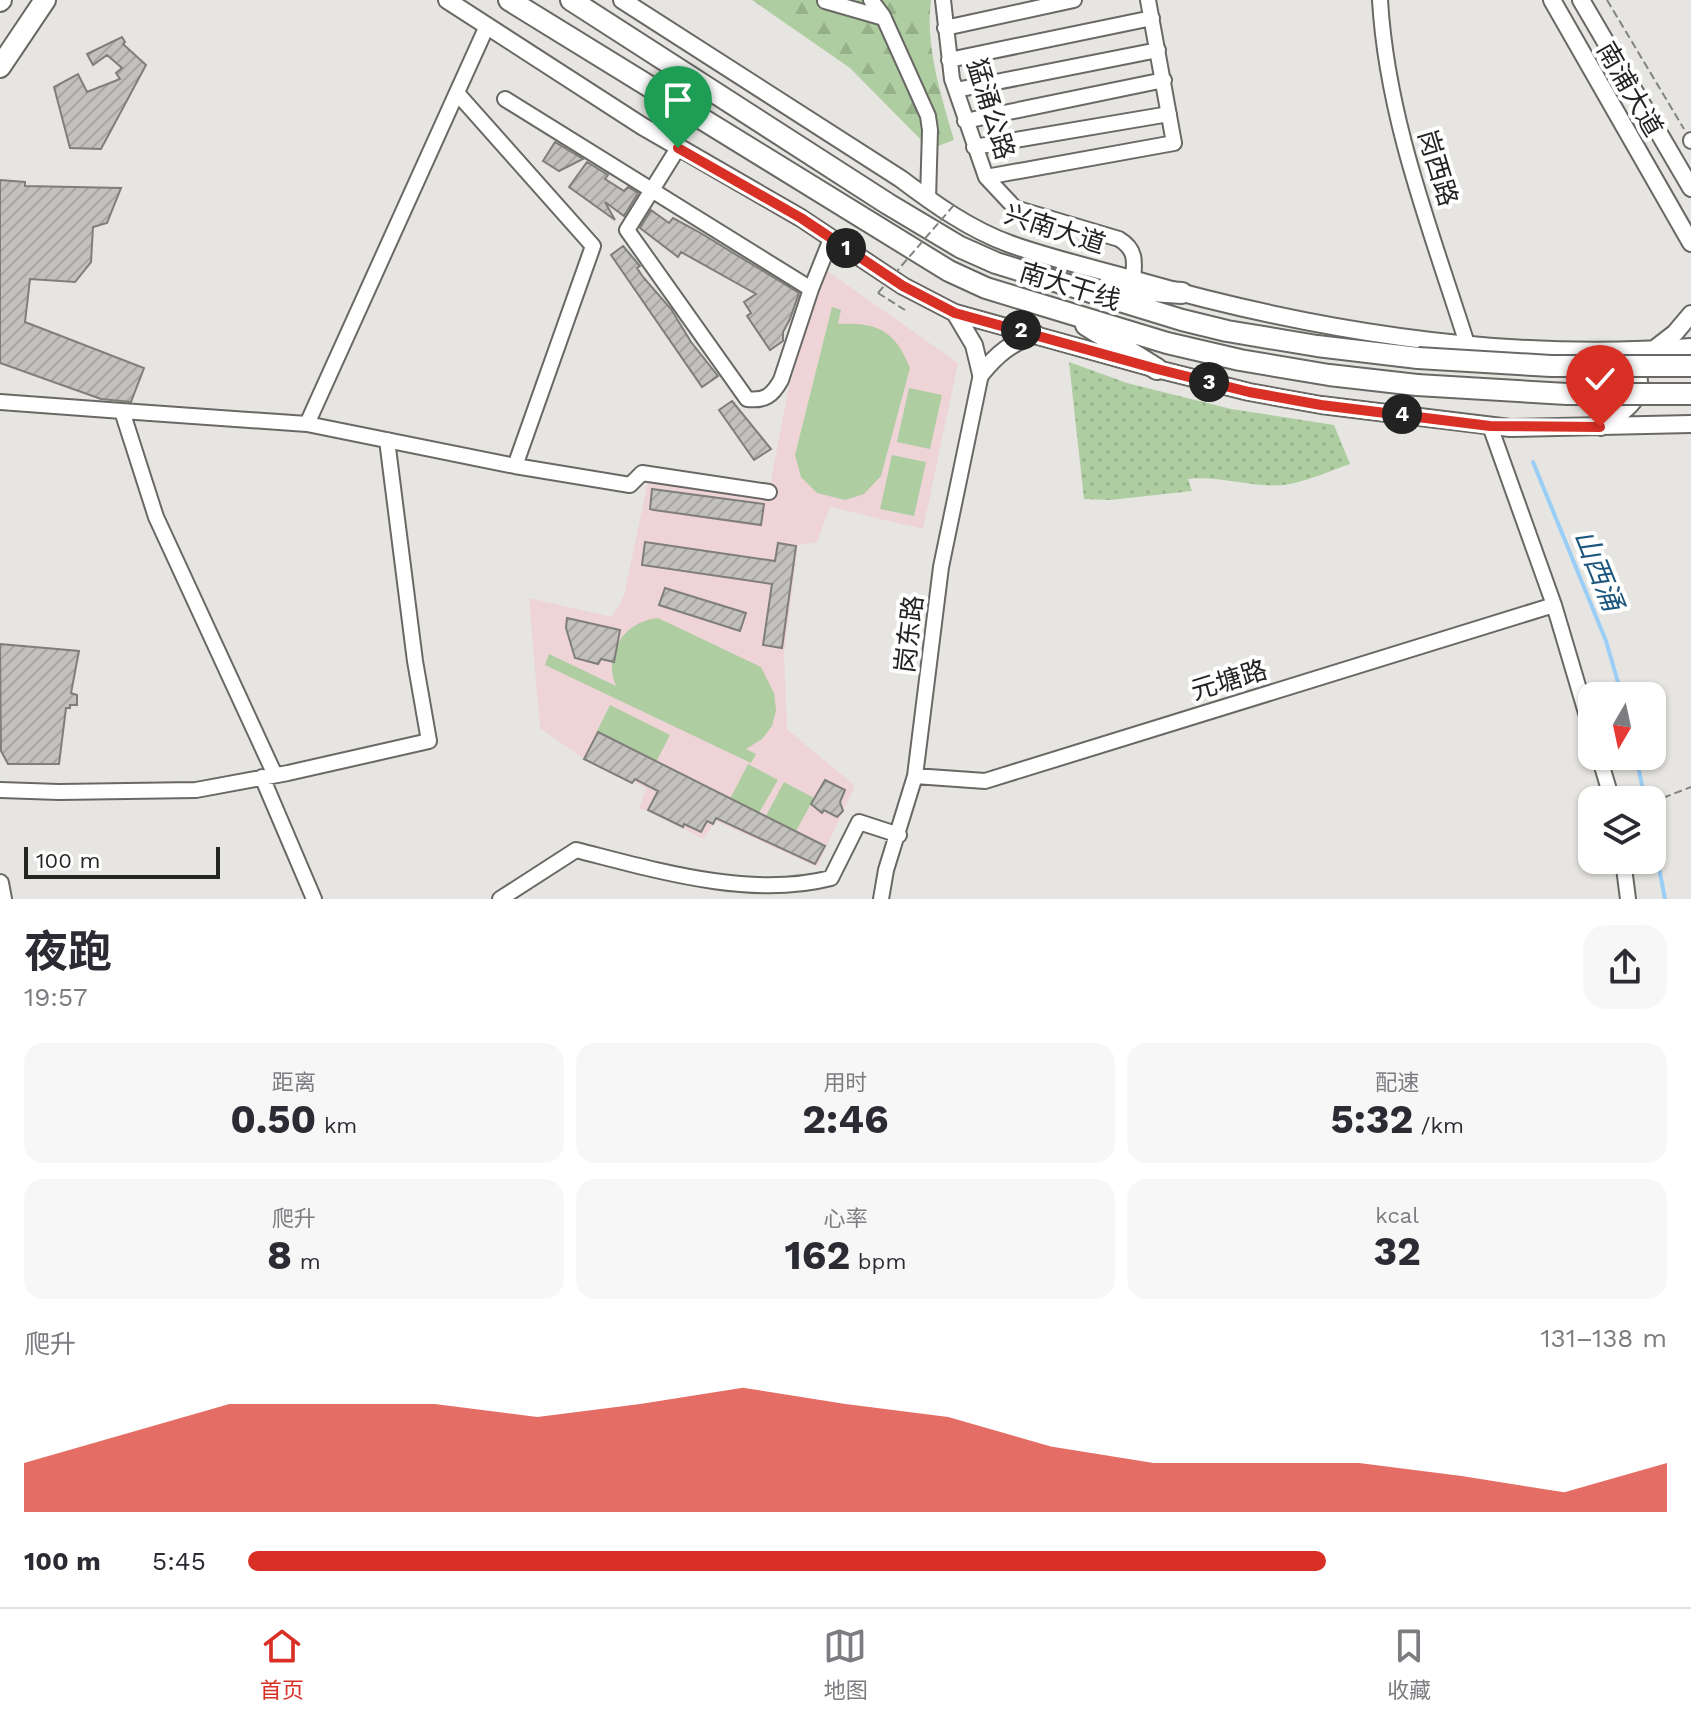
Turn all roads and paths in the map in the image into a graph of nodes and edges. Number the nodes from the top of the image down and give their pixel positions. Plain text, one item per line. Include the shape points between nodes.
1 (45, 0) edge
2 (447, 0) edge
3 (509, 0) edge
4 (571, 0) edge
5 (622, 0) edge
6 (871, 0) edge
7 (943, 0) edge
8 (1074, 0) edge
9 (1148, 0) edge
10 (1380, 0) edge
11 (1552, 0) edge
12 (1581, 0) edge
13 (1607, 0) edge
14 (825, 1) edge
15 (884, 18) junction
16 (1152, 18) junction
17 (487, 26) junction
18 (945, 28) junction
19 (1158, 50) junction
20 (949, 60) junction
21 (0, 67) edge
22 (1164, 80) junction
23 (956, 90) junction
24 (457, 93) junction
25 (505, 99) dead end
26 (1169, 114) junction
27 (965, 121) junction
28 (1691, 140) edge
29 (974, 147) junction
30 (678, 148) junction
31 (986, 177) junction
32 (652, 191) junction
33 (1691, 191) edge
34 (928, 199) junction
35 (954, 205) dead end
36 (1672, 208) junction
37 (831, 239) junction
38 (1691, 243) edge
39 (1691, 253) edge
40 (1133, 280) junction
41 (1068, 285) junction
42 (811, 289) junction
43 (1182, 293) junction
44 (905, 310) dead end
45 (1062, 310) junction
46 (955, 313) junction
47 (1691, 314) edge
48 (1036, 334) junction
49 (1691, 347) edge
50 (1476, 348) junction
51 (1653, 350) junction
52 (1621, 352) junction
53 (1691, 366) edge
54 (1157, 369) junction
55 (981, 374) junction
56 (1691, 394) edge
57 (0, 402) edge
58 (122, 411) junction
59 (307, 424) junction
60 (1691, 424) edge
61 (1490, 426) junction
62 (1600, 427) junction
63 (387, 440) junction
64 (515, 466) junction
65 (769, 492) dead end
66 (1554, 605) junction
67 (1578, 686) edge
68 (269, 776) junction
69 (915, 776) junction
70 (1691, 787) edge
71 (0, 790) edge
72 (1666, 796) edge
73 (899, 835) junction
74 (1625, 874) edge
75 (0, 883) edge
76 (3, 899) edge
77 (314, 899) edge
78 (500, 899) edge
79 (881, 899) edge
80 (1628, 899) edge

1 - 21 highway
2 - 17 main road
3 - 45 highway, 南大干线 via 949,271
4 - 41 highway, 南大干线 via 960,247
5 - 34 main road, 兴南大道
6 - 15 street
7 - 18 street, 猛涌公路
8 - 18 street
9 - 16 street
10 - 50 street, 岗西路 via 1400,129
11 - 36 main road, 南浦大道
12 - 33 main road, 南浦大道
13 - 28 path
14 - 15 street
15 - 34 street via 928,116
16 - 19 street
16 - 20 street
17 - 24 street
17 - 30 main road
18 - 20 street, 猛涌公路
19 - 22 street
19 - 23 street
20 - 23 street, 猛涌公路
22 - 26 street
22 - 27 street
23 - 27 street, 猛涌公路
24 - 59 street
24 - 64 street via 593,246
25 - 32 street
26 - 29 street
26 - 31 street via 1174,143
27 - 29 street, 猛涌公路
29 - 31 street, 猛涌公路
30 - 32 street
30 - 37 main road
31 - 40 street, 猛涌公路 via 1015,208 1129,245 1136,258
32 - 42 street
32 - 42 street via 627,230 747,399 773,394
33 - 36 main road via 1676,192
34 - 40 main road, 兴南大道 via 1008,243
35 - 44 path, bridge via 878,293
36 - 38 main road, 南浦大道
36 - 39 main road
37 - 42 street
37 - 46 main road
40 - 43 main road, 兴南大道
41 - 43 highway
41 - 53 highway, 南大干线, bridge via 1227,331 1317,346 1551,366
43 - 50 main road, 兴南大道 via 1381,336
45 - 54 highway
45 - 56 highway, 南大干线, bridge via 1167,343 1329,375 1567,394
46 - 48 main road
46 - 55 main road via 974,345
47 - 51 main road
48 - 54 main road
48 - 55 main road via 998,353
49 - 51 main road
50 - 52 main road, 兴南大道
51 - 52 main road
52 - 62 main road via 1638,372 1640,386 1634,402
54 - 61 main road via 1321,405
55 - 69 street, 岗东路 via 941,567
57 - 58 street
58 - 59 street
58 - 68 street via 156,517
59 - 63 street
60 - 62 main road
61 - 62 main road
61 - 66 street
63 - 64 street
63 - 68 street via 429,741
64 - 65 street via 630,485 642,473
66 - 67 street
66 - 69 street, 元塘路 via 985,781
68 - 71 street via 196,790
68 - 77 street
69 - 73 street, 岗东路
70 - 72 path
73 - 78 street via 859,822 831,878 777,887 694,879 576,850
73 - 79 street, 岗东路
74 - 80 street
75 - 76 main road

